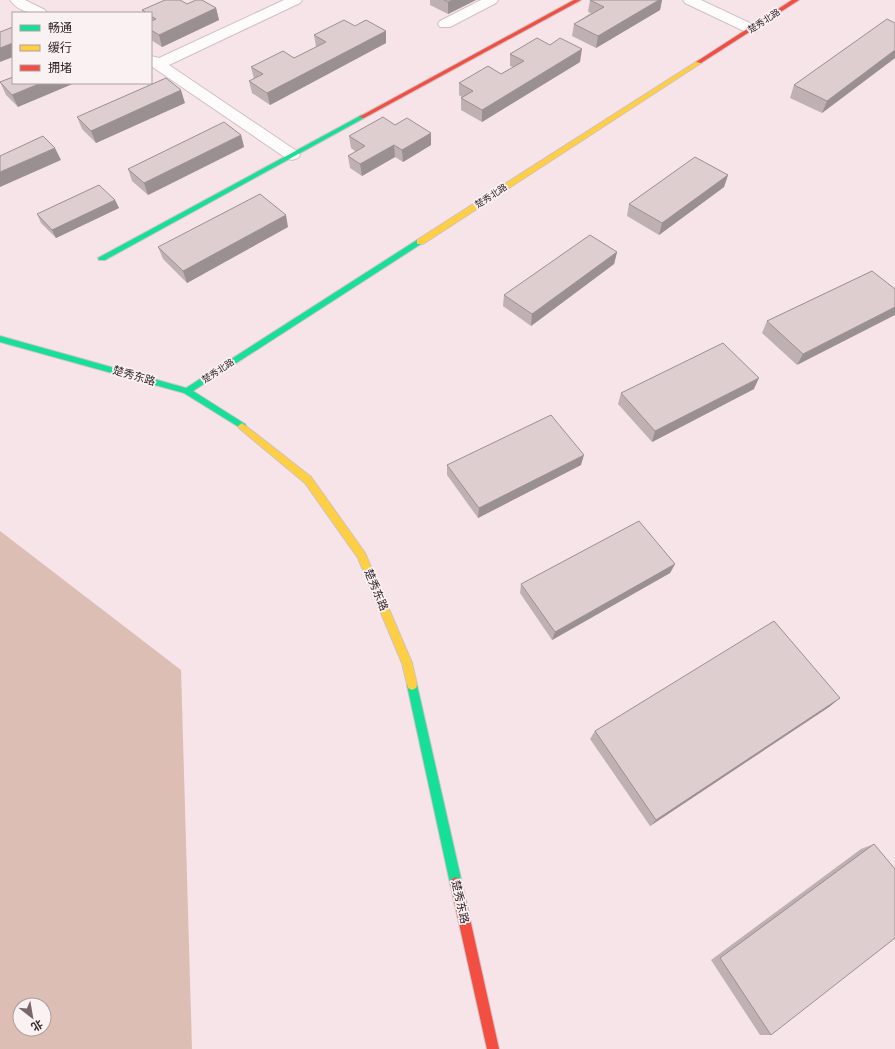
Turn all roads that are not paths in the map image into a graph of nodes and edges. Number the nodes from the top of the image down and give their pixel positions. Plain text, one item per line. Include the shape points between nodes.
1 (17, 0) edge
2 (295, 0) edge
3 (491, 0) edge
4 (578, 0) edge
5 (690, 0) edge
6 (796, 0) edge
7 (37, 12) edge
8 (445, 24) dead end
9 (751, 29) junction
10 (155, 62) edge
11 (292, 155) junction
12 (102, 258) dead end
13 (0, 339) edge
14 (187, 391) junction
15 (493, 1049) edge

1 - 7 street via 22,6
2 - 10 street
3 - 8 street
4 - 11 street
5 - 9 street
6 - 9 street, 楚秀北路
9 - 14 street, 楚秀北路
10 - 11 street
11 - 12 street
13 - 14 street, 楚秀东路
14 - 15 street, 楚秀东路 via 249,431 308,480 362,556 407,663

